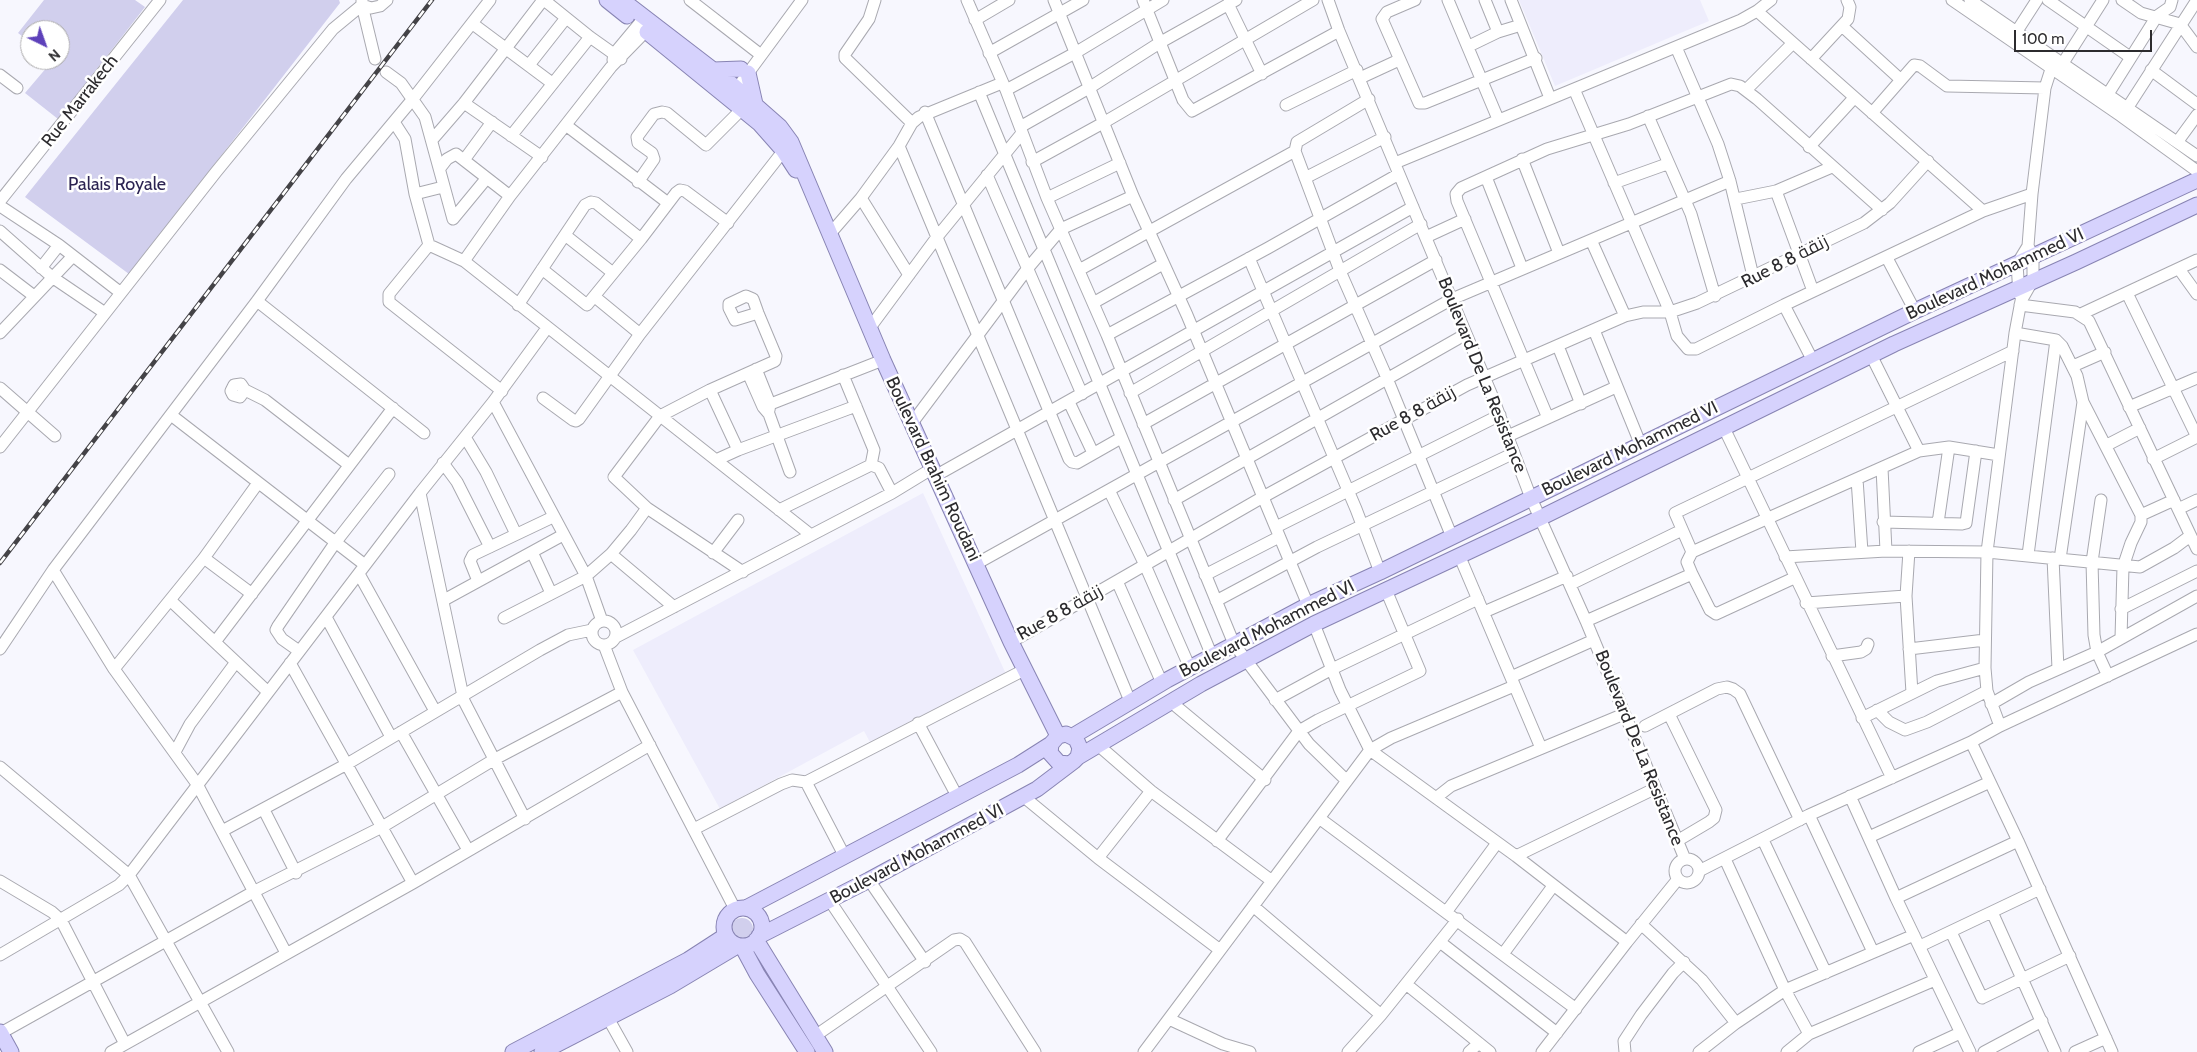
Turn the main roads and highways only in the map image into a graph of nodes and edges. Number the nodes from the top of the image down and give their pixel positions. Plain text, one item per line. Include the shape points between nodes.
1 (607, 0) edge
2 (622, 0) edge
3 (645, 25) junction
4 (713, 70) junction
5 (730, 90) junction
6 (749, 107) junction
7 (2197, 180) edge
8 (2197, 205) edge
9 (1061, 739) junction
10 (1074, 760) junction
11 (740, 909) junction
12 (744, 941) junction
13 (0, 1032) edge
14 (11, 1052) edge
15 (513, 1052) edge
16 (542, 1052) edge
17 (807, 1052) edge
18 (826, 1052) edge

1 - 3 main road, Boulevard Brahim Roudani
2 - 3 main road, Boulevard Brahim Roudani
3 - 4 main road, Boulevard Brahim Roudani
3 - 5 main road, Boulevard Brahim Roudani
4 - 5 main road, Boulevard Brahim Roudani
4 - 6 main road via 744,71
5 - 6 main road, Boulevard Brahim Roudani
6 - 9 main road, Boulevard Brahim Roudani via 780,126 1010,642
7 - 9 main road, Boulevard Mohammed VI via 2031,251 2017,264 1915,310 1308,605
8 - 10 main road, Boulevard Mohammed VI via 2033,280 2020,298 1871,355 1540,518 1314,624 1171,702
9 - 10 main road via 1080,748
9 - 10 main road via 1052,757 1059,763
9 - 11 main road, Boulevard Mohammed VI via 845,857
10 - 12 main road, Boulevard Mohammed VI via 1024,796 830,901
11 - 12 main road via 724,921
11 - 12 main road via 759,916 762,926
12 - 15 main road, Boulevard Mohammed VI via 688,960
12 - 16 main road, Boulevard Mohammed VI via 670,986
12 - 17 main road via 757,974
12 - 18 main road
13 - 14 main road

